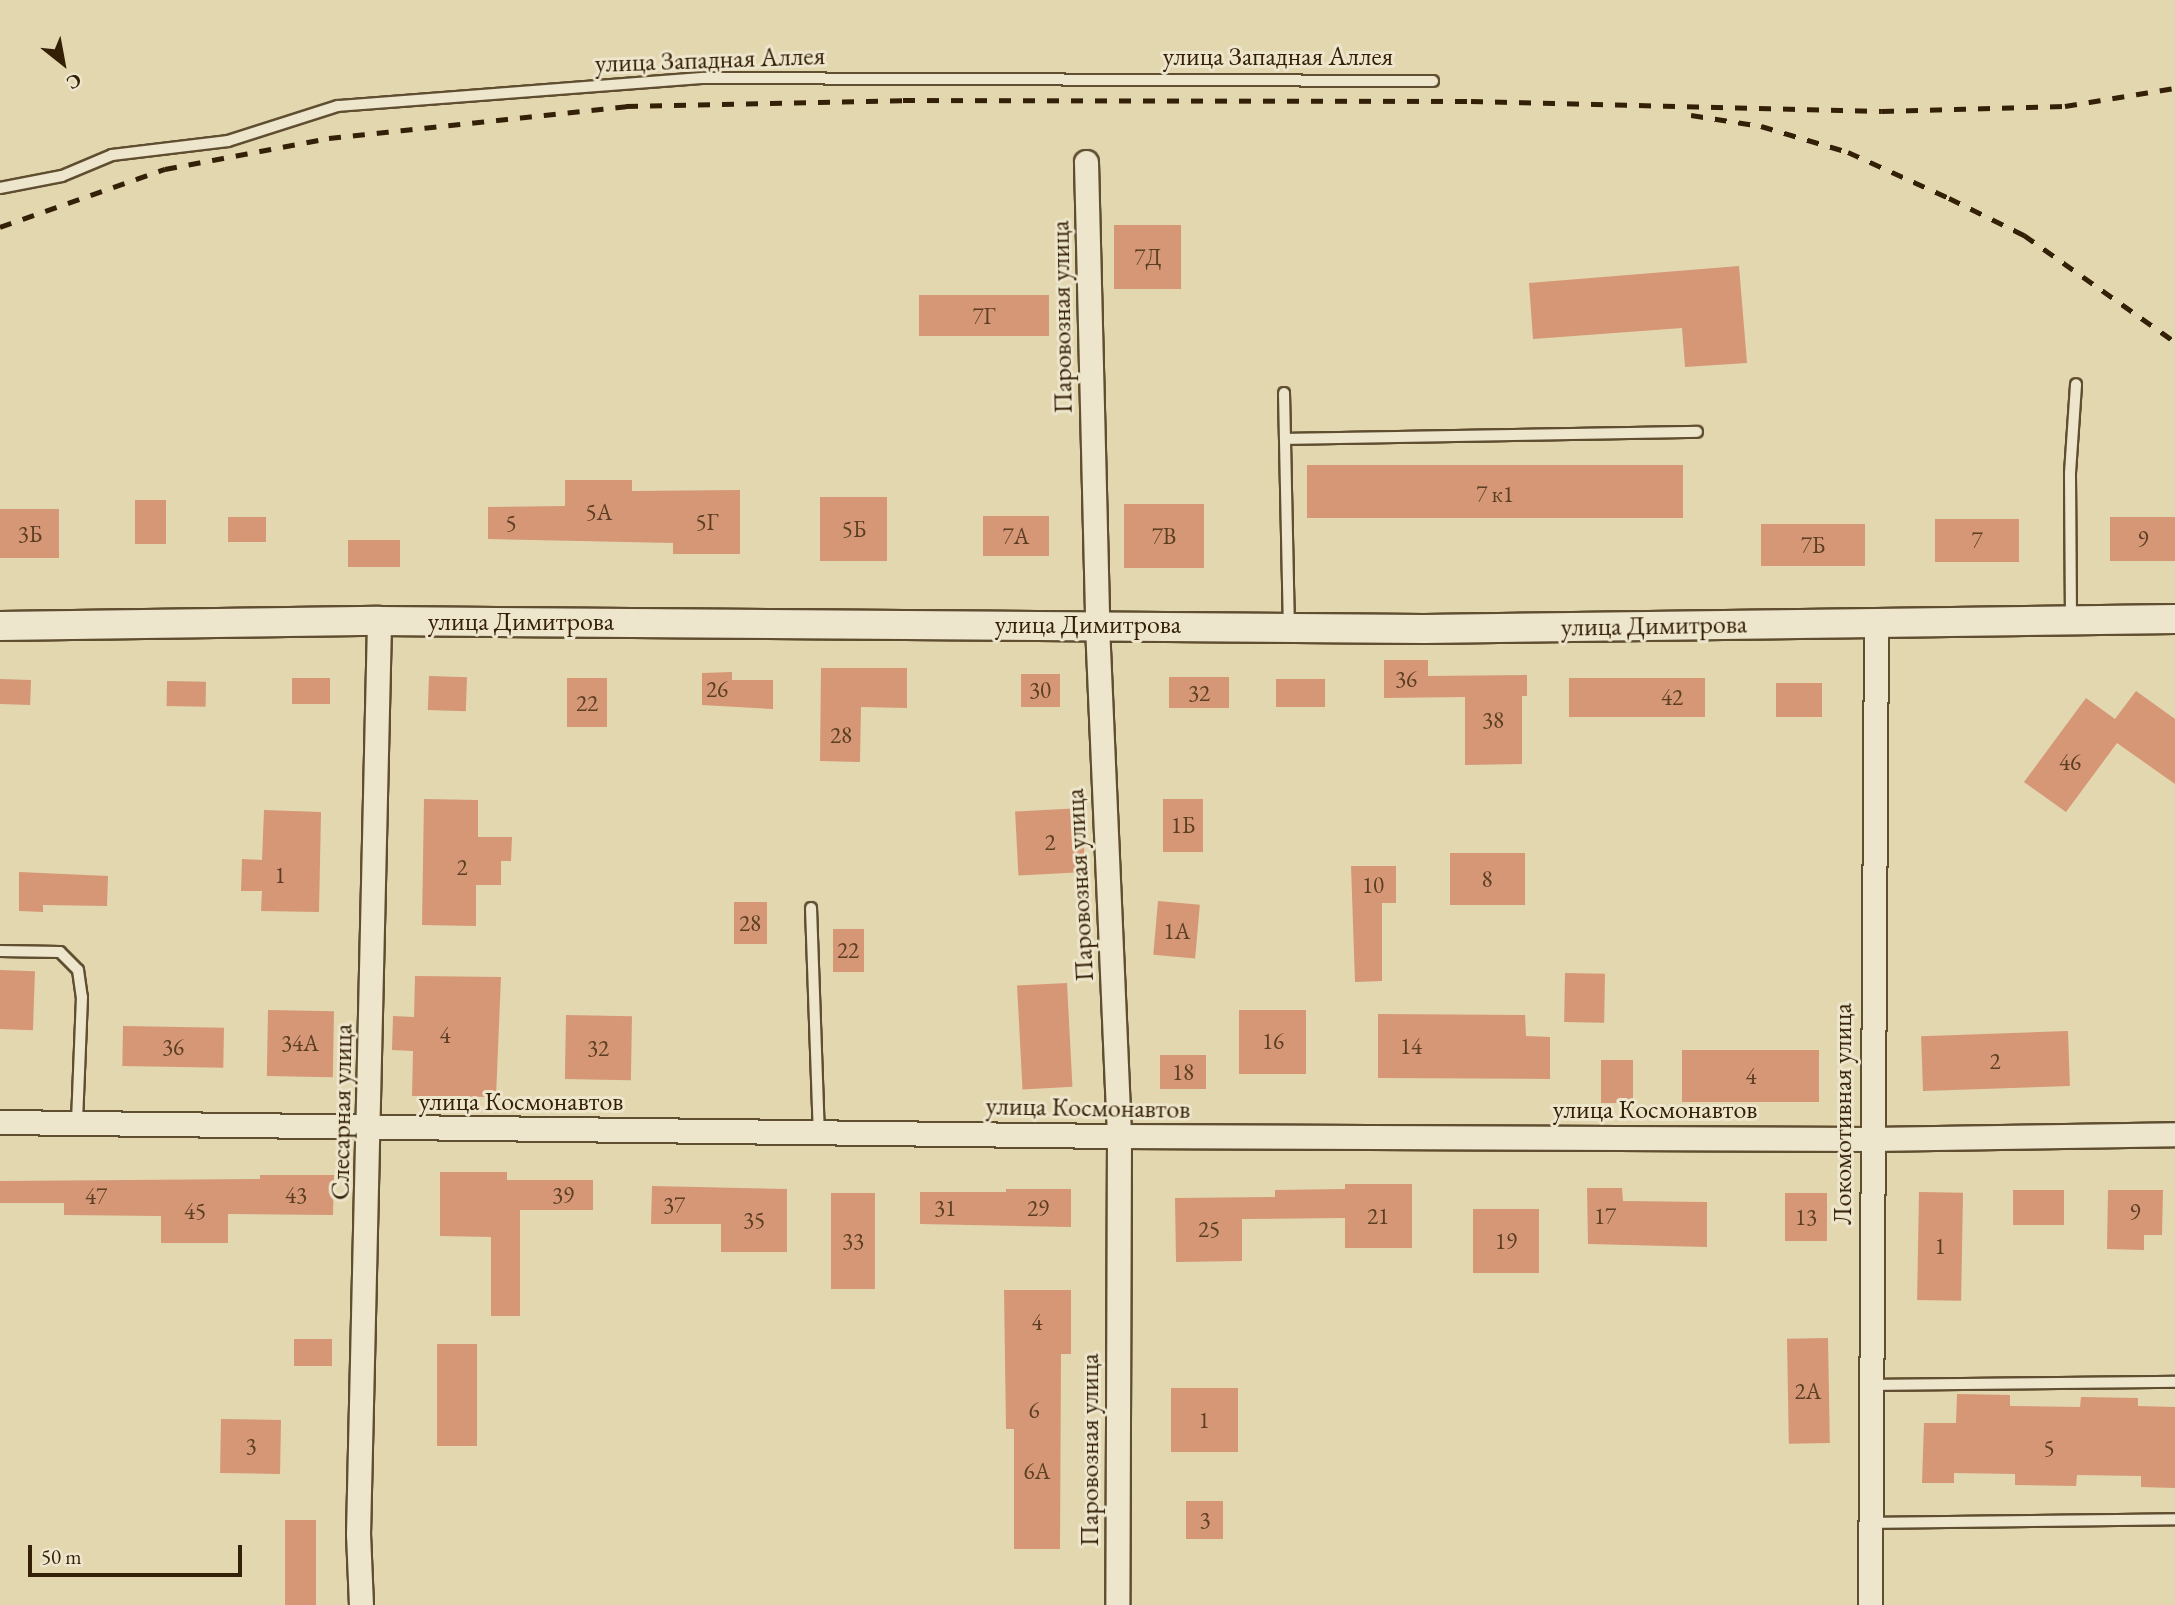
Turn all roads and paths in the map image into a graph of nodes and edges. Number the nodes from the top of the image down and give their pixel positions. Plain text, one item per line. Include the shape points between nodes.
1 (1433, 81) dead end
2 (1086, 162) dead end
3 (0, 188) edge
4 (2076, 384) dead end
5 (1284, 393) dead end
6 (1697, 432) dead end
7 (1286, 439) junction
8 (2175, 619) edge
9 (2071, 620) junction
10 (379, 621) junction
11 (1876, 623) junction
12 (1097, 625) junction
13 (0, 626) edge
14 (1289, 627) junction
15 (811, 908) dead end
16 (0, 951) edge
17 (0, 1122) edge
18 (77, 1124) junction
19 (370, 1129) junction
20 (819, 1132) junction
21 (2175, 1134) edge
22 (1119, 1136) junction
23 (1871, 1139) junction
24 (2175, 1382) edge
25 (1870, 1385) junction
26 (2175, 1519) edge
27 (1868, 1523) junction
28 (361, 1605) edge
29 (1117, 1605) edge
30 (1870, 1605) edge

1 - 3 lane, улица Западная Аллея via 704,78 338,106 228,141 112,155 62,176
2 - 12 street, Паровозная улица
4 - 9 lane via 2070,473
5 - 7 lane
6 - 7 lane
7 - 14 lane
8 - 9 street, улица Димитрова
9 - 11 street, улица Димитрова
10 - 12 street, улица Димитрова
10 - 13 street, улица Димитрова
10 - 19 street, Слесарная улица
11 - 14 street, улица Димитрова
11 - 23 street, Локомотивная улица
12 - 14 street, улица Димитрова
12 - 22 street, Паровозная улица
15 - 20 lane
16 - 18 lane via 60,952 78,970 82,997
17 - 18 street, улица Космонавтов
18 - 19 street, улица Космонавтов
19 - 20 street, улица Космонавтов
19 - 28 street, Слесарная улица via 358,1534
20 - 22 street, улица Космонавтов
21 - 23 street, улица Космонавтов
22 - 23 street, улица Космонавтов
22 - 29 street, Паровозная улица
23 - 25 street, Локомотивная улица
24 - 25 lane
25 - 27 street, Локомотивная улица
26 - 27 lane
27 - 30 street, Локомотивная улица

